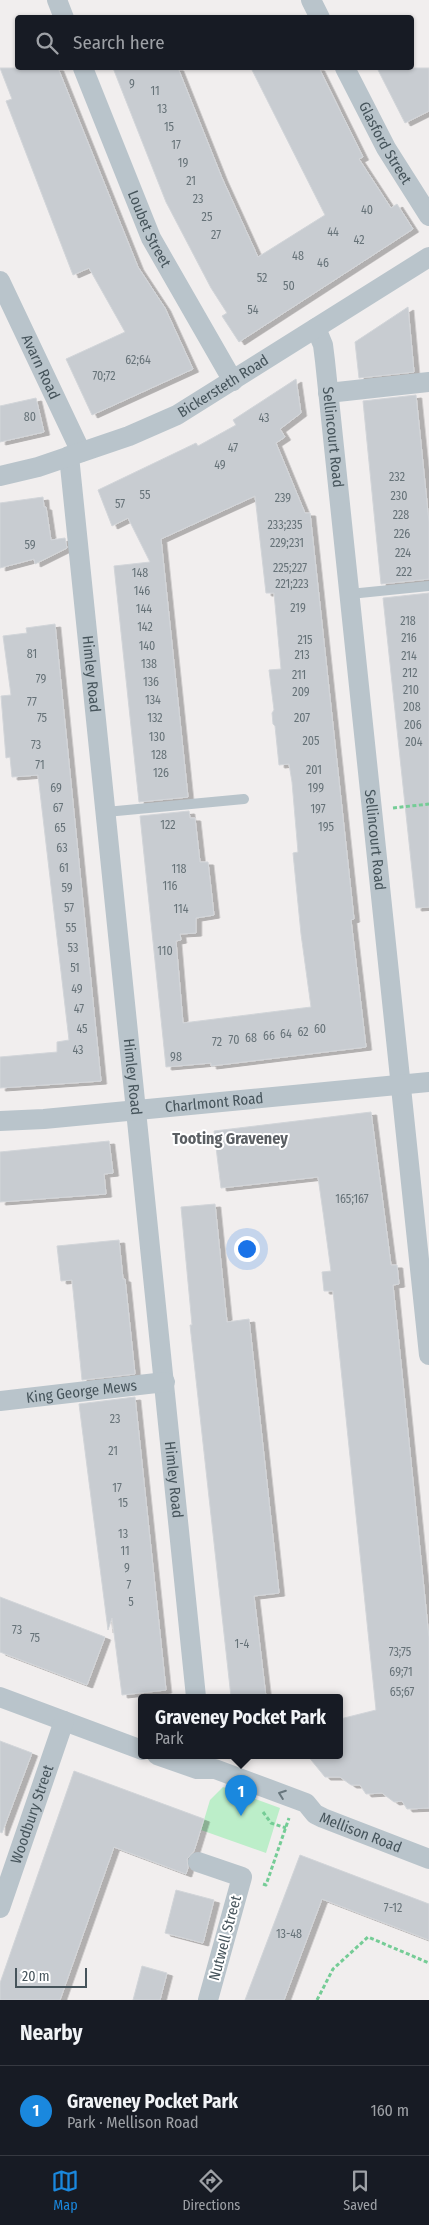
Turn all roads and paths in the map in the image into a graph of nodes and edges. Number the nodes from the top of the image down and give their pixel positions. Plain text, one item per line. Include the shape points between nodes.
1 (57, 0) edge
2 (311, 0) edge
3 (63, 15) edge
4 (318, 15) edge
5 (84, 70) edge
6 (347, 70) edge
7 (429, 216) edge
8 (429, 257) edge
9 (0, 281) edge
10 (316, 328) junction
11 (234, 381) junction
12 (429, 382) edge
13 (328, 393) junction
14 (75, 454) junction
15 (0, 476) edge
16 (429, 586) edge
17 (350, 594) junction
18 (244, 799) dead end
19 (429, 804) edge
20 (373, 810) junction
21 (106, 812) junction
22 (429, 1082) edge
23 (402, 1085) junction
24 (137, 1109) junction
25 (0, 1121) edge
26 (429, 1354) edge
27 (164, 1382) junction
28 (0, 1401) edge
29 (196, 1694) edge
30 (0, 1698) edge
31 (64, 1721) junction
32 (138, 1749) edge
33 (182, 1759) edge
34 (200, 1762) edge
35 (294, 1798) junction
36 (258, 1810) dead end
37 (286, 1828) junction
38 (429, 1859) edge
39 (198, 1862) dead end
40 (242, 1877) junction
41 (0, 1908) edge
42 (429, 1963) edge
43 (208, 2000) edge
44 (317, 2000) edge

1 - 3 street
2 - 4 street
5 - 11 street, Loubet Street via 151,238
6 - 7 street, Glasford Street via 386,148
8 - 10 street, Bickersteth Road
9 - 14 street, Avarn Road
10 - 11 street, Bickersteth Road
10 - 13 street, Sellincourt Road via 323,345
11 - 14 street, Bickersteth Road via 177,415
12 - 13 street
13 - 17 street, Sellincourt Road
14 - 15 street, Bickersteth Road
14 - 21 street, Himley Road
16 - 17 lane
17 - 20 street, Sellincourt Road
18 - 21 lane
19 - 20 path
20 - 23 street, Sellincourt Road
21 - 24 street, Himley Road
22 - 23 street, Charlmont Road
23 - 24 street, Charlmont Road
23 - 26 street, Sellincourt Road
24 - 25 street, Charlmont Road
24 - 27 street, Himley Road
27 - 28 street, King George Mews
27 - 29 street, Himley Road
30 - 31 street
31 - 32 street
31 - 41 street, Woodbury Street
33 - 34 street, Mellison Road
35 -> 34 street, Mellison Road
35 - 37 path, Nutwell Street
35 - 38 street, Mellison Road via 306,1802 314,1814
36 - 37 path via 265,1813 271,1823
37 - 40 path, Nutwell Street via 266,1885
39 - 40 street, Nutwell Street
40 - 43 street, Nutwell Street
42 - 44 path via 368,1937 334,1969

